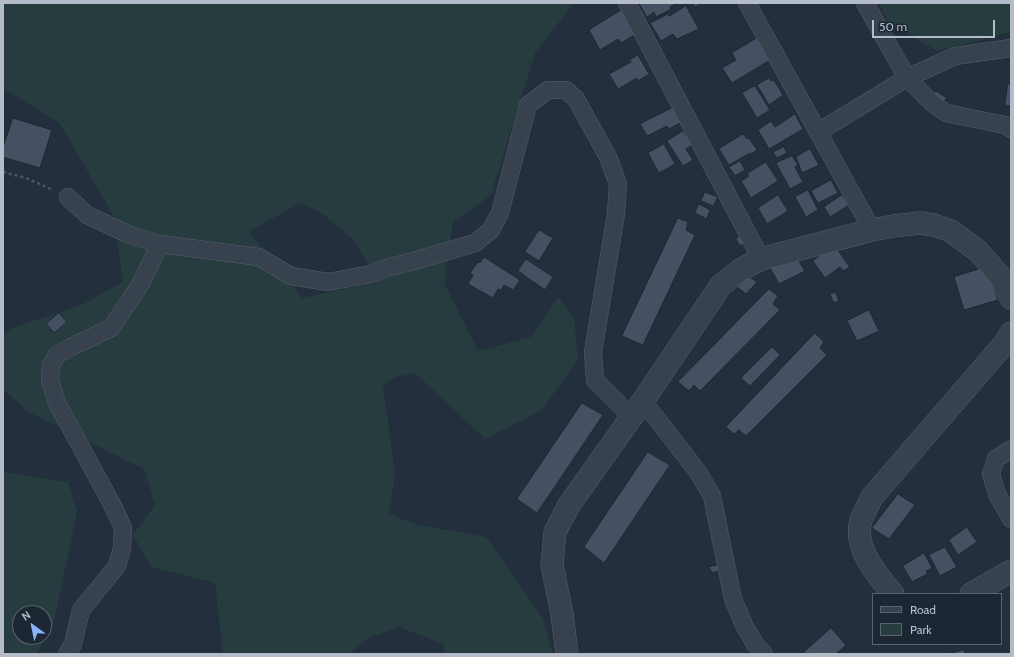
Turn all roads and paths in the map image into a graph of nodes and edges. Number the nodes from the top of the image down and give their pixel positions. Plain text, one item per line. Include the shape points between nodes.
1 (626, 3) edge
2 (747, 3) edge
3 (865, 3) edge
4 (1011, 48) edge
5 (907, 78) junction
6 (1011, 130) edge
7 (818, 132) junction
8 (3, 172) edge
9 (68, 197) joint
10 (872, 230) junction
11 (160, 244) junction
12 (761, 259) junction
13 (1009, 286) edge
14 (1011, 333) edge
15 (637, 409) junction
16 (1011, 449) edge
17 (1011, 519) edge
18 (1011, 571) edge
19 (892, 593) edge
20 (974, 593) edge
21 (67, 654) edge
22 (567, 654) edge
23 (764, 654) edge

1 - 12 street
2 - 7 street
3 - 5 street
4 - 5 street via 955,56
5 - 6 street via 946,113 1005,125
5 - 7 street
7 - 10 street
8 - 9 path via 26,178
9 - 11 street via 87,215 130,235
10 - 12 street
10 - 13 street via 920,223 951,231 978,251
11 - 15 street via 259,257 291,276 328,282 371,274 475,243 491,230 500,213 528,105 548,90 566,90 576,99 608,156 618,184 616,214 592,352 595,380
11 - 21 street via 140,285 111,328 71,346 57,355 51,365 50,380 57,403 123,528 122,548 117,566 81,610 73,644
12 - 15 street via 720,285
14 - 19 street via 872,497 861,520 859,537 863,552
15 - 22 street via 569,505 555,532 552,565
15 - 23 street via 698,472 712,496 733,598 744,625
16 - 17 street via 996,459 991,474 996,494
18 - 20 street

